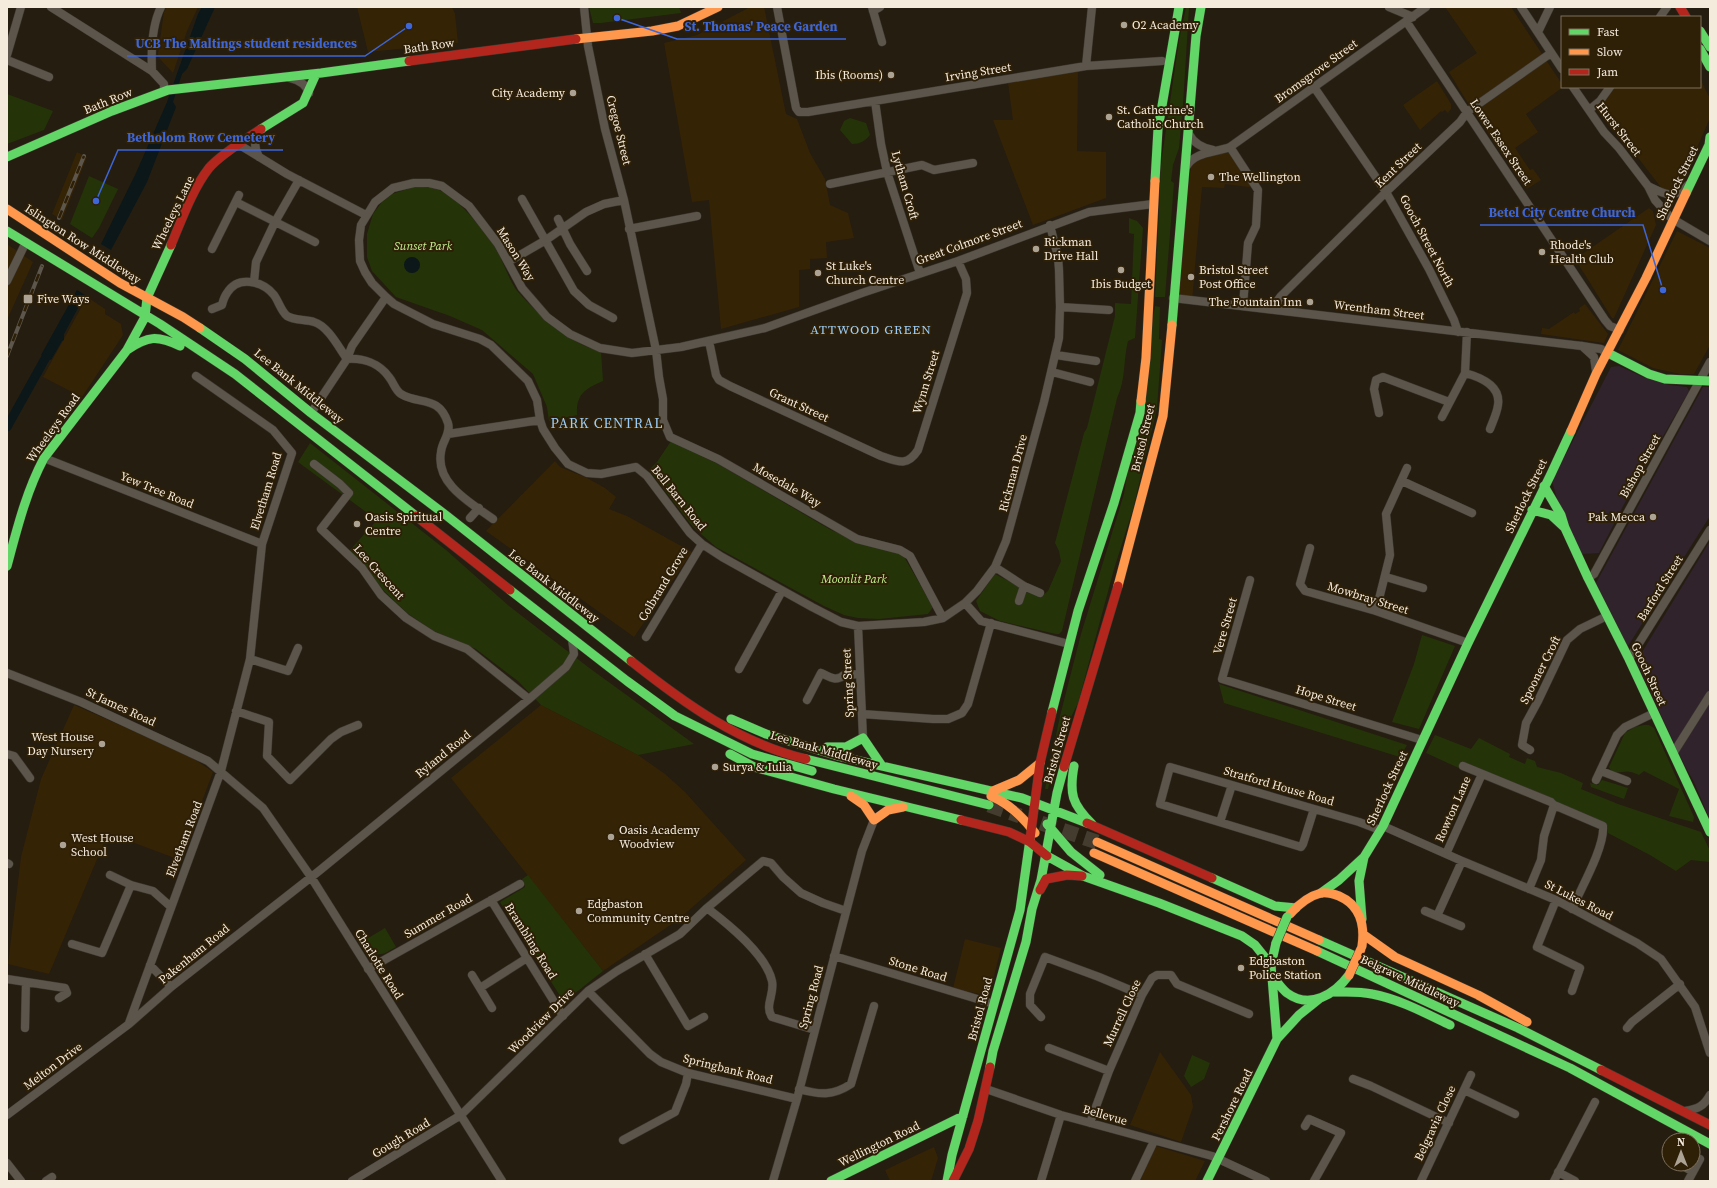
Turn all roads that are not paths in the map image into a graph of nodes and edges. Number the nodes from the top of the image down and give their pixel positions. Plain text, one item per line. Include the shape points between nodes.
1 (21, 7) edge
2 (51, 7) edge
3 (161, 7) edge
4 (584, 7) edge
5 (718, 7) edge
6 (776, 7) edge
7 (1092, 7) edge
8 (1179, 7) edge
9 (1194, 7) edge
10 (1200, 7) edge
11 (1389, 7) edge
12 (1426, 7) edge
13 (1521, 7) edge
14 (1550, 7) edge
15 (1667, 7) edge
16 (1680, 7) edge
17 (875, 8) edge
18 (1661, 16) edge
19 (1685, 16) edge
20 (1409, 19) junction
21 (1538, 32) junction
22 (1701, 33) edge
23 (1165, 35) dead end
24 (1196, 36) junction
25 (586, 38) junction
26 (882, 42) dead end
27 (1710, 47) edge
28 (1701, 51) edge
29 (1551, 53) junction
30 (7, 55) edge
31 (7, 60) edge
32 (1162, 60) junction
33 (1086, 66) junction
34 (1710, 67) edge
35 (1561, 68) edge
36 (152, 71) junction
37 (316, 74) junction
38 (285, 76) junction
39 (49, 77) dead end
40 (1314, 87) junction
41 (1575, 88) edge
42 (1609, 88) edge
43 (166, 90) junction
44 (309, 93) junction
45 (874, 101) junction
46 (1588, 110) junction
47 (1467, 112) junction
48 (265, 128) junction
49 (1158, 129) junction
50 (1188, 131) junction
51 (1710, 142) edge
52 (238, 144) junction
53 (1230, 147) junction
54 (1217, 151) junction
55 (9, 157) edge
56 (259, 157) junction
57 (972, 163) dead end
58 (1185, 171) junction
59 (887, 172) junction
60 (299, 180) junction
61 (1693, 180) junction
62 (830, 184) dead end
63 (1648, 186) junction
64 (1386, 192) junction
65 (522, 199) dead end
66 (624, 200) junction
67 (1153, 204) junction
68 (7, 209) edge
69 (366, 215) junction
70 (697, 216) dead end
71 (558, 219) dead end
72 (1673, 220) junction
73 (7, 222) edge
74 (275, 222) junction
75 (1050, 225) junction
76 (563, 228) junction
77 (629, 228) junction
78 (7, 231) edge
79 (546, 240) junction
80 (1710, 241) edge
81 (26, 242) junction
82 (315, 242) dead end
83 (212, 249) dead end
84 (958, 260) junction
85 (508, 262) junction
86 (587, 271) dead end
87 (920, 273) junction
88 (7, 280) edge
89 (254, 282) junction
90 (386, 297) junction
91 (147, 298) junction
92 (1173, 298) junction
93 (1243, 306) junction
94 (131, 307) junction
95 (1060, 307) junction
96 (212, 309) dead end
97 (1272, 309) junction
98 (1110, 310) dead end
99 (145, 316) junction
100 (613, 318) dead end
101 (1620, 330) junction
102 (1458, 332) junction
103 (1467, 332) junction
104 (135, 334) junction
105 (708, 341) junction
106 (1582, 346) junction
107 (127, 350) junction
108 (656, 350) junction
109 (1608, 353) junction
110 (1056, 355) junction
111 (347, 359) junction
112 (216, 361) junction
113 (1096, 361) dead end
114 (1710, 362) edge
115 (1052, 372) junction
116 (1465, 372) junction
117 (1596, 374) junction
118 (196, 376) dead end
119 (1700, 380) junction
120 (1710, 381) edge
121 (1090, 382) dead end
122 (1449, 402) junction
123 (311, 413) junction
124 (1379, 413) dead end
125 (1442, 417) dead end
126 (540, 420) junction
127 (1490, 429) dead end
128 (448, 434) junction
129 (44, 458) junction
130 (908, 461) joint
131 (314, 464) dead end
132 (1407, 468) dead end
133 (1402, 481) junction
134 (1544, 486) junction
135 (479, 508) junction
136 (1532, 510) junction
137 (1472, 513) dead end
138 (470, 518) dead end
139 (494, 520) dead end
140 (1565, 528) junction
141 (1710, 530) edge
142 (262, 544) junction
143 (702, 544) junction
144 (1310, 548) dead end
145 (7, 566) edge
146 (995, 567) junction
147 (1386, 577) junction
148 (1588, 578) junction
149 (1250, 580) dead end
150 (1024, 586) junction
151 (1423, 588) dead end
152 (782, 591) junction
153 (1040, 593) dead end
154 (1019, 601) dead end
155 (966, 602) junction
156 (1376, 611) junction
157 (1607, 616) junction
158 (943, 618) junction
159 (991, 624) junction
160 (858, 626) junction
161 (646, 637) dead end
162 (572, 639) junction
163 (1468, 643) junction
164 (1069, 644) junction
165 (298, 648) dead end
166 (250, 659) junction
167 (1630, 659) junction
168 (739, 669) dead end
169 (7, 673) edge
170 (860, 674) junction
171 (1222, 679) joint
172 (672, 691) junction
173 (1710, 695) edge
174 (529, 699) junction
175 (807, 700) dead end
176 (236, 711) junction
177 (1654, 713) junction
178 (862, 714) junction
179 (675, 716) junction
180 (1077, 723) junction
181 (358, 726) dead end
182 (750, 728) junction
183 (863, 738) junction
184 (1422, 740) junction
185 (1530, 750) dead end
186 (1674, 752) junction
187 (7, 754) edge
188 (1040, 763) junction
189 (882, 766) junction
190 (1463, 766) dead end
191 (221, 771) junction
192 (1601, 771) junction
193 (818, 773) dead end
194 (1482, 774) junction
195 (30, 778) dead end
196 (1596, 780) dead end
197 (1627, 781) dead end
198 (954, 782) junction
199 (1232, 785) junction
200 (993, 791) junction
201 (845, 792) junction
202 (1035, 802) junction
203 (1005, 803) junction
204 (989, 805) tunnel mouth
205 (1554, 805) junction
206 (906, 807) junction
207 (1314, 809) junction
208 (1054, 811) junction
209 (874, 820) junction
210 (1045, 821) junction
211 (1220, 822) junction
212 (990, 827) junction
213 (1096, 827) junction
214 (1382, 828) junction
215 (1051, 830) junction
216 (1034, 831) junction
217 (1710, 832) edge
218 (1030, 842) junction
219 (1097, 842) tunnel mouth
220 (1094, 853) tunnel mouth
221 (1446, 854) junction
222 (1046, 855) junction
223 (1364, 857) junction
224 (1462, 862) junction
225 (110, 875) dead end
226 (1083, 876) junction
227 (311, 877) junction
228 (520, 884) dead end
229 (131, 885) junction
230 (1120, 889) junction
231 (1529, 889) junction
232 (1321, 893) junction
233 (491, 900) junction
234 (1556, 900) junction
235 (171, 907) junction
236 (707, 908) junction
237 (1296, 908) junction
238 (1032, 909) junction
239 (1572, 909) junction
240 (846, 911) junction
241 (1425, 911) dead end
242 (1437, 916) junction
243 (1362, 919) junction
244 (1460, 926) dead end
245 (1364, 935) junction
246 (72, 944) dead end
247 (645, 954) junction
248 (834, 956) junction
249 (527, 958) junction
250 (150, 965) junction
251 (1271, 965) junction
252 (368, 969) junction
253 (472, 975) dead end
254 (1273, 977) junction
255 (7, 979) edge
256 (26, 982) junction
257 (1680, 984) junction
258 (171, 987) junction
259 (480, 988) junction
260 (588, 991) junction
261 (1572, 991) dead end
262 (1334, 992) junction
263 (1142, 994) junction
264 (59, 998) dead end
265 (1319, 999) junction
266 (994, 1004) junction
267 (874, 1006) dead end
268 (492, 1008) dead end
269 (1249, 1014) dead end
270 (563, 1016) junction
271 (704, 1017) dead end
272 (1041, 1017) dead end
273 (129, 1024) junction
274 (1533, 1025) dead end
275 (25, 1028) dead end
276 (1457, 1028) dead end
277 (1627, 1028) dead end
278 (815, 1030) junction
279 (1546, 1032) dead end
280 (1277, 1039) junction
281 (1499, 1045) dead end
282 (1049, 1048) dead end
283 (93, 1050) joint
284 (1710, 1053) edge
285 (1110, 1071) junction
286 (688, 1073) junction
287 (1471, 1075) dead end
288 (1352, 1079) dead end
289 (799, 1089) junction
290 (986, 1089) junction
291 (1464, 1090) junction
292 (1710, 1095) edge
293 (797, 1099) junction
294 (1657, 1099) junction
295 (1595, 1102) dead end
296 (1683, 1111) junction
297 (1515, 1114) dead end
298 (7, 1115) edge
299 (461, 1115) junction
300 (1061, 1115) junction
301 (1662, 1117) junction
302 (962, 1121) junction
303 (978, 1121) junction
304 (1090, 1123) junction
305 (1448, 1124) junction
306 (1710, 1125) edge
307 (1306, 1126) dead end
308 (938, 1128) junction
309 (948, 1128) junction
310 (958, 1135) junction
311 (623, 1140) dead end
312 (1154, 1142) junction
313 (1710, 1144) edge
314 (1219, 1159) junction
315 (7, 1163) edge
316 (1558, 1172) junction
317 (1693, 1172) edge
318 (21, 1181) edge
319 (352, 1181) edge
320 (502, 1181) edge
321 (773, 1181) edge
322 (831, 1181) edge
323 (947, 1181) edge
324 (953, 1181) edge
325 (1041, 1181) edge
326 (1135, 1181) edge
327 (1208, 1181) edge
328 (1266, 1181) edge
329 (1314, 1181) edge
330 (1421, 1181) edge
331 (1554, 1181) edge
332 (1575, 1181) edge
333 (1688, 1181) edge

1 - 30 street
2 - 36 street
3 - 36 street via 156,17
4 - 25 street, Cregoe Street
5 - 25 main road, Bath Row via 678,26
6 - 45 street, Irving Street via 796,108 799,112
7 - 33 street
8 - 49 main road
9 - 24 main road
10 - 24 main road
11 - 20 street
12 - 20 street, Bromsgrove Street
13 - 21 street
14 - 21 street
15 - 18 street
16 - 19 main road
17 - 26 street
20 - 40 street, Bromsgrove Street
20 - 47 street, Lower Essex Street
21 - 29 street
22 - 27 main road
23 - 32 main road
24 - 50 main road, Bristol Street
25 - 37 main road, Bath Row
25 - 66 street, Cregoe Street via 605,129
28 - 34 main road
29 - 35 street
29 - 47 street, Kent Street
31 - 39 street
32 - 33 street, Irving Street
32 - 49 main road via 1157,110
33 - 45 street, Irving Street
36 - 43 street
37 - 38 main road, Bath Row
37 - 44 main road, Wheeleys Lane
38 - 43 main road, Bath Row
38 - 44 street via 298,80
40 - 53 street, Bromsgrove Street
40 - 64 street, Gooch Street North
41 - 46 street, Hurst Street
42 - 46 street via 1600,101
43 - 55 main road, Bath Row
44 - 48 main road, Wheeleys Lane via 303,102
45 - 59 street, Lytham Croft
46 - 63 street, Hurst Street
47 - 64 street, Kent Street via 1460,122
47 - 101 street, Lower Essex Street via 1610,326
48 - 52 main road, Wheeleys Lane
48 - 56 street via 255,141
49 - 67 main road, Bristol Street
50 - 54 street via 1199,145
50 - 58 main road, Bristol Street
51 - 61 main road, Sherlock Street
52 - 56 street
52 - 91 main road, Wheeleys Lane via 210,167 194,191
53 - 54 street, Bromsgrove Street
53 - 93 street via 1258,190 1256,226 1248,243
54 - 58 street, Bromsgrove Street via 1192,160
56 - 60 street
57 - 59 street via 934,170 922,165
58 - 92 main road, Bristol Street
59 - 62 street
59 - 87 street, Lytham Croft
60 - 69 street
60 - 74 street
61 - 63 street, Hurst Street via 1682,190 1668,195
61 - 72 main road, Sherlock Street
63 - 72 street, Hurst Street via 1655,200
64 - 97 street, Kent Street via 1281,296
64 - 102 street, Gooch Street North via 1429,269
65 - 79 street
66 - 76 street via 604,204 586,212
66 - 77 street, Cregoe Street
67 - 75 street, Great Colmore Street via 1095,211
67 - 164 main road, Bristol Street via 1146,358 1140,413
68 - 91 main road, Islington Row Middleway via 97,269
69 - 85 street, Mason Way via 376,202 393,188 414,183 442,186 469,206 498,244
69 - 90 street via 361,225 359,240 360,261 372,283
70 - 77 street
71 - 76 street
72 - 80 street, Hurst Street
72 - 101 main road, Sherlock Street
73 - 81 main road
74 - 82 street
74 - 83 street via 238,199
74 - 89 street via 256,262
75 - 84 street, Great Colmore Street
75 - 95 street, Rickman Drive via 1058,257
76 - 79 street
76 - 86 street
77 - 108 street, Cregoe Street
78 - 81 main road
79 - 85 street
79 - 100 street via 574,291 589,305
81 - 88 street
81 - 94 main road
84 - 87 street, Great Colmore Street
84 - 130 street, Wynn Street via 966,279 967,293 918,450
85 - 108 street, Mason Way via 522,288 547,317 570,334 600,348 632,353
87 - 105 street, Great Colmore Street via 765,328
89 - 96 street via 243,282 232,287 226,293 222,305
89 - 111 street via 267,288 290,318 316,322 332,336
90 - 111 street via 352,346
90 - 126 street via 394,304 434,324 491,345 528,381 538,400
91 - 94 main road via 139,305
91 - 99 main road, Wheeleys Lane
91 - 123 main road, Lee Bank Middleway via 183,317 245,359
92 - 93 street, Wrentham Street
92 - 180 main road, Bristol Street via 1162,416 1123,567
93 - 97 street, Wrentham Street
94 - 99 main road
94 - 104 main road via 136,318
95 - 98 street
95 - 110 street, Rickman Drive
97 - 102 street, Wrentham Street
99 - 104 main road, Wheeleys Road
99 - 112 main road, Lee Bank Middleway
101 - 109 main road, Sherlock Street
102 - 103 street, Wrentham Street
103 - 106 street, Wrentham Street
103 - 116 street
104 - 107 main road, Wheeleys Road
105 - 108 street, Great Colmore Street
105 - 130 street, Grant Street via 719,380 881,456 897,462
106 - 109 street, Wrentham Street via 1601,349
106 - 117 street via 1594,357
107 - 112 main road via 142,339 157,337
107 - 129 main road, Wheeleys Road
108 - 158 street, Mosedale Way via 663,399 663,420 670,437 718,459 857,539 900,550 910,556
109 - 117 main road, Sherlock Street
109 - 119 main road via 1649,374 1665,379
110 - 113 street
110 - 115 street, Rickman Drive
111 - 123 street
111 - 128 street via 357,358 380,366 390,377 396,390 403,395 433,404 448,423
112 - 162 main road, Lee Bank Middleway via 291,417
114 - 119 street, Bishop Street
115 - 121 street
115 - 146 street, Rickman Drive via 1006,542
116 - 122 street
116 - 127 street via 1493,386 1498,403
117 - 134 main road, Sherlock Street
118 - 142 street, Elvetham Road via 272,430 292,453
119 - 120 main road
119 - 148 street, Bishop Street via 1594,574
122 - 124 street via 1383,377 1376,380 1374,389
122 - 125 street
123 - 172 main road, Lee Bank Middleway
126 - 128 street
126 - 143 street, Bell Barn Road via 549,439 568,464 587,473 601,474 639,468 690,534
128 - 135 street via 440,452 440,468 447,481
129 - 142 street, Yew Tree Road
129 - 145 main road, Wheeleys Road via 33,476 23,504
131 - 174 street, Lee Crescent via 349,493 321,529 362,568 381,595 406,618 434,636 467,649
132 - 133 street
133 - 137 street
133 - 147 street via 1386,514 1390,555
134 - 136 main road, Sherlock Street
134 - 140 main road, Gooch Street via 1561,515
135 - 138 street
135 - 139 street
136 - 140 main road, Gooch Street via 1551,515
136 - 163 main road, Sherlock Street
140 - 148 main road, Gooch Street
141 - 167 street, Barford Street
142 - 166 street, Elvetham Road
143 - 152 street, Bell Barn Road
143 - 161 street, Colbrand Grove
144 - 156 street, Mowbray Street via 1300,584 1305,592
146 - 150 street
146 - 155 street, Rickman Drive
147 - 151 street
147 - 156 street
148 - 157 main road, Gooch Street
149 - 171 street, Vere Street
150 - 153 street
150 - 154 street
152 - 160 street, Bell Barn Road via 841,622
152 - 168 street
155 - 158 street, Bell Barn Road
155 - 159 street via 981,621
156 - 163 street, Mowbray Street
157 - 167 main road, Gooch Street
157 - 185 street, Spooner Croft via 1567,640 1526,722 1522,745
158 - 160 street, Bell Barn Road via 924,622
159 - 164 street
159 - 178 street via 968,704 962,713 948,719
160 - 170 street, Spring Street
162 - 174 street, Ryland Road via 574,654 566,667
162 - 179 main road, Lee Bank Middleway
163 - 184 main road, Sherlock Street
164 - 188 main road, Bristol Street
165 - 166 street via 288,671
166 - 176 street, Elvetham Road
167 - 177 main road, Gooch Street
169 - 191 street, St James Road via 81,702 208,761
170 - 175 street via 844,674 833,679 821,673
170 - 178 street, Spring Street
171 - 184 street, Hope Street
172 - 182 main road
172 - 204 main road, Lee Bank Middleway via 705,716 753,742 796,757
173 - 186 street
174 - 227 street, Ryland Road
176 - 181 street via 269,722 268,756 290,780 331,739
176 - 191 street, Elvetham Road
177 - 186 main road, Gooch Street
177 - 192 street via 1625,727 1617,735
178 - 183 street, Spring Street
179 - 193 main road, Lee Bank Middleway via 752,754
179 - 201 main road via 685,726 718,748 754,767
180 - 208 main road, Bristol Street
180 - 213 main road via 1078,747 1071,781 1071,796 1076,806
182 - 183 main road via 837,749
182 - 189 main road via 817,751
183 - 189 main road
184 - 214 main road, Sherlock Street
186 - 217 main road, Gooch Street
187 - 195 street via 14,756
188 - 200 main road via 1030,774 1007,788
188 - 202 main road, Bristol Street
189 - 198 main road
190 - 194 street, Rowton Lane
191 - 227 street, Charlotte Road via 263,808
191 - 235 street, Elvetham Road
192 - 196 street
192 - 197 street
194 - 205 street, Rowton Lane
194 - 221 street, Rowton Lane
198 - 200 main road
198 - 203 main road
199 - 207 street, Stratford House Road
199 - 211 street
199 - 211 street, Stratford House Road via 1170,767 1160,804
200 - 202 main road
201 - 206 main road
201 - 209 main road via 864,806
202 - 208 main road
202 - 210 main road
202 - 216 main road, Bristol Street
203 - 212 main road via 1007,818 1003,824
203 - 216 main road
205 - 231 street via 1544,836 1541,860
205 - 239 street, Rowton Lane via 1603,826 1599,848
206 - 209 main road via 888,810
206 - 212 main road
207 - 211 street via 1301,847
207 - 214 street, Stratford House Road
208 - 210 main road
208 - 213 main road
208 - 215 main road, Bristol Street
209 - 240 street, Spring Road via 862,851
210 - 215 main road
210 - 216 main road
212 - 218 main road
213 - 237 main road via 1275,906
214 - 221 street, St Lukes Road
214 - 223 main road, Sherlock Street
215 - 222 main road, Bristol Road
215 - 230 main road via 1082,864
216 - 218 main road, Bristol Road
216 - 222 main road
218 - 222 main road
218 - 266 main road, Bristol Road via 1020,910
219 - 294 main road, Belgrave Middleway via 1518,1028
220 - 301 main road, Belgrave Middleway via 1276,932 1570,1068
221 - 224 street, St Lukes Road
222 - 226 main road
222 - 238 main road, Bristol Road
223 - 232 main road, Sherlock Street
223 - 243 main road, Sherlock Street via 1359,881
224 - 231 street, St Lukes Road
224 - 242 street
225 - 229 street
226 - 230 main road
226 - 238 main road via 1044,879
227 - 252 street, Charlotte Road
227 - 258 street, Pakenham Road
228 - 233 street, Summer Road
229 - 235 street via 153,890
229 - 246 street via 102,953
230 - 251 main road via 1242,936 1261,949
231 - 234 street, St Lukes Road
232 - 237 main road
232 - 243 main road via 1347,900
233 - 249 street, Brambling Road
233 - 252 street, Summer Road
234 - 239 street, St Lukes Road
234 - 261 street via 1537,947 1580,968
235 - 250 street, Elvetham Road
236 - 240 street, Woodview Drive via 763,861 771,863 783,878 801,893
236 - 247 street, Woodview Drive via 680,934
236 - 278 street via 732,927 758,955 772,980 768,1007 772,1017
237 - 251 main road, bridge via 1287,917 1276,943
238 - 290 main road, Bristol Road via 1026,942 993,1051
239 - 257 street, St Lukes Road via 1637,943 1661,959
240 - 248 street, Spring Road
241 - 242 street
242 - 244 street
243 - 245 main road
245 - 262 main road, bridge via 1361,949 1349,975
245 - 274 main road via 1403,961 1478,995
247 - 260 street, Woodview Drive
247 - 271 street via 688,1026
248 - 266 street, Stone Road
248 - 278 street, Spring Road
249 - 259 street
249 - 270 street, Brambling Road
250 - 258 street
250 - 273 street, Elvetham Road
251 - 254 main road
252 - 299 street, Charlotte Road
253 - 259 street
254 - 265 main road via 1288,994 1303,999
254 - 280 main road, Pershore Road
255 - 256 street
256 - 264 street via 65,988 67,992
256 - 275 street
257 - 277 street
257 - 284 street, St Lukes Road via 1694,1007
258 - 273 street, Pakenham Road
259 - 268 street
260 - 270 street, Woodview Drive
260 - 286 street, Springbank Road via 650,1054 661,1062
262 - 265 main road
262 - 276 main road via 1376,994
263 - 269 street, Murrell Close via 1152,978 1157,975 1171,975 1177,984
263 - 272 street via 1045,957 1030,994 1030,1005
263 - 285 street, Murrell Close
265 - 280 main road, Pershore Road via 1299,1015
266 - 302 main road, Bristol Road
267 - 289 street via 851,1084 841,1091 828,1094
270 - 299 street, Woodview Drive
273 - 283 street, Pakenham Road
278 - 289 street, Spring Road
279 - 294 main road via 1638,1084
280 - 314 main road, Pershore Road
281 - 301 main road
282 - 285 street
283 - 298 street, Melton Drive
285 - 304 street, Murrell Close
286 - 293 street, Springbank Road
286 - 311 street via 675,1112
287 - 291 street, Belgravia Close
288 - 305 street
289 - 293 street, Spring Road
290 - 300 street, Bellevue
290 - 303 main road, Bristol Road
291 - 297 street
291 - 305 street, Belgravia Close
292 - 296 street via 1697,1109
293 - 321 street, Spring Road
294 - 296 main road, Belgrave Middleway
295 - 316 street
296 - 306 main road, Belgrave Middleway
299 - 319 street, Gough Road
299 - 320 street, Charlotte Road
300 - 304 street, Bellevue
300 - 325 street
301 - 313 main road, Belgrave Middleway
302 - 303 main road
302 - 308 main road, Wellington Road
302 - 309 main road, Wellington Road
302 - 310 main road, Bristol Road
303 - 324 main road, Bristol Road via 969,1149
304 - 312 street, Bellevue
305 - 330 street, Belgravia Close
307 - 329 street via 1309,1119 1341,1133
308 - 309 main road, Wellington Road
308 - 322 main road, Wellington Road
309 - 310 main road
310 - 323 main road, Bristol Road
312 - 314 street, Bellevue
312 - 326 street
314 - 327 main road, Pershore Road
314 - 328 street, Bellevue
315 - 318 street
316 - 331 street
316 - 332 street
317 - 333 street

